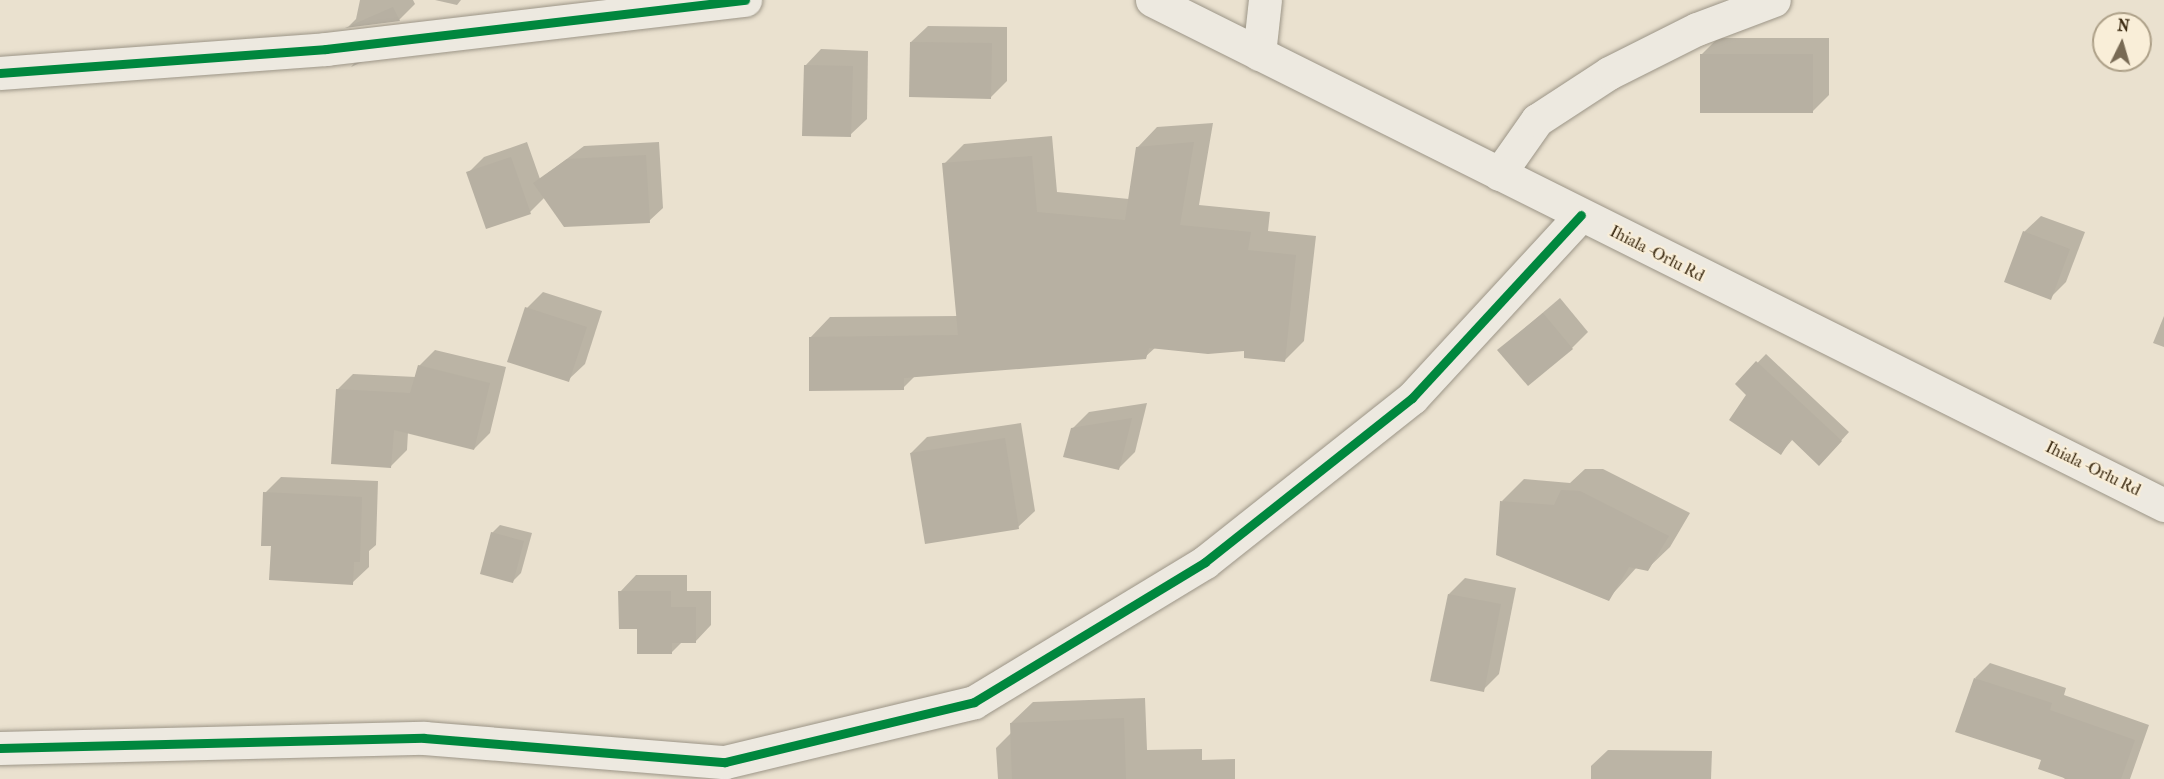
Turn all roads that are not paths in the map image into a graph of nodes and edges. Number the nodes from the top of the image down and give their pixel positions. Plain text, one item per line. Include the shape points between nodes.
1 (745, 0) edge
2 (1152, 0) edge
3 (1264, 0) edge
4 (1774, 0) edge
5 (1259, 54) junction
6 (0, 74) edge
7 (1499, 174) junction
8 (1581, 215) junction
9 (2164, 505) edge
10 (0, 748) edge

1 - 6 street via 326,49
2 - 5 street, Ihiala -Orlu Rd
3 - 5 street
4 - 7 street via 1697,29 1609,73 1538,120
5 - 7 street, Ihiala -Orlu Rd
7 - 8 street, Ihiala -Orlu Rd
8 - 9 street, Ihiala -Orlu Rd
8 - 10 street via 1412,398 1205,562 974,702 725,762 424,738

